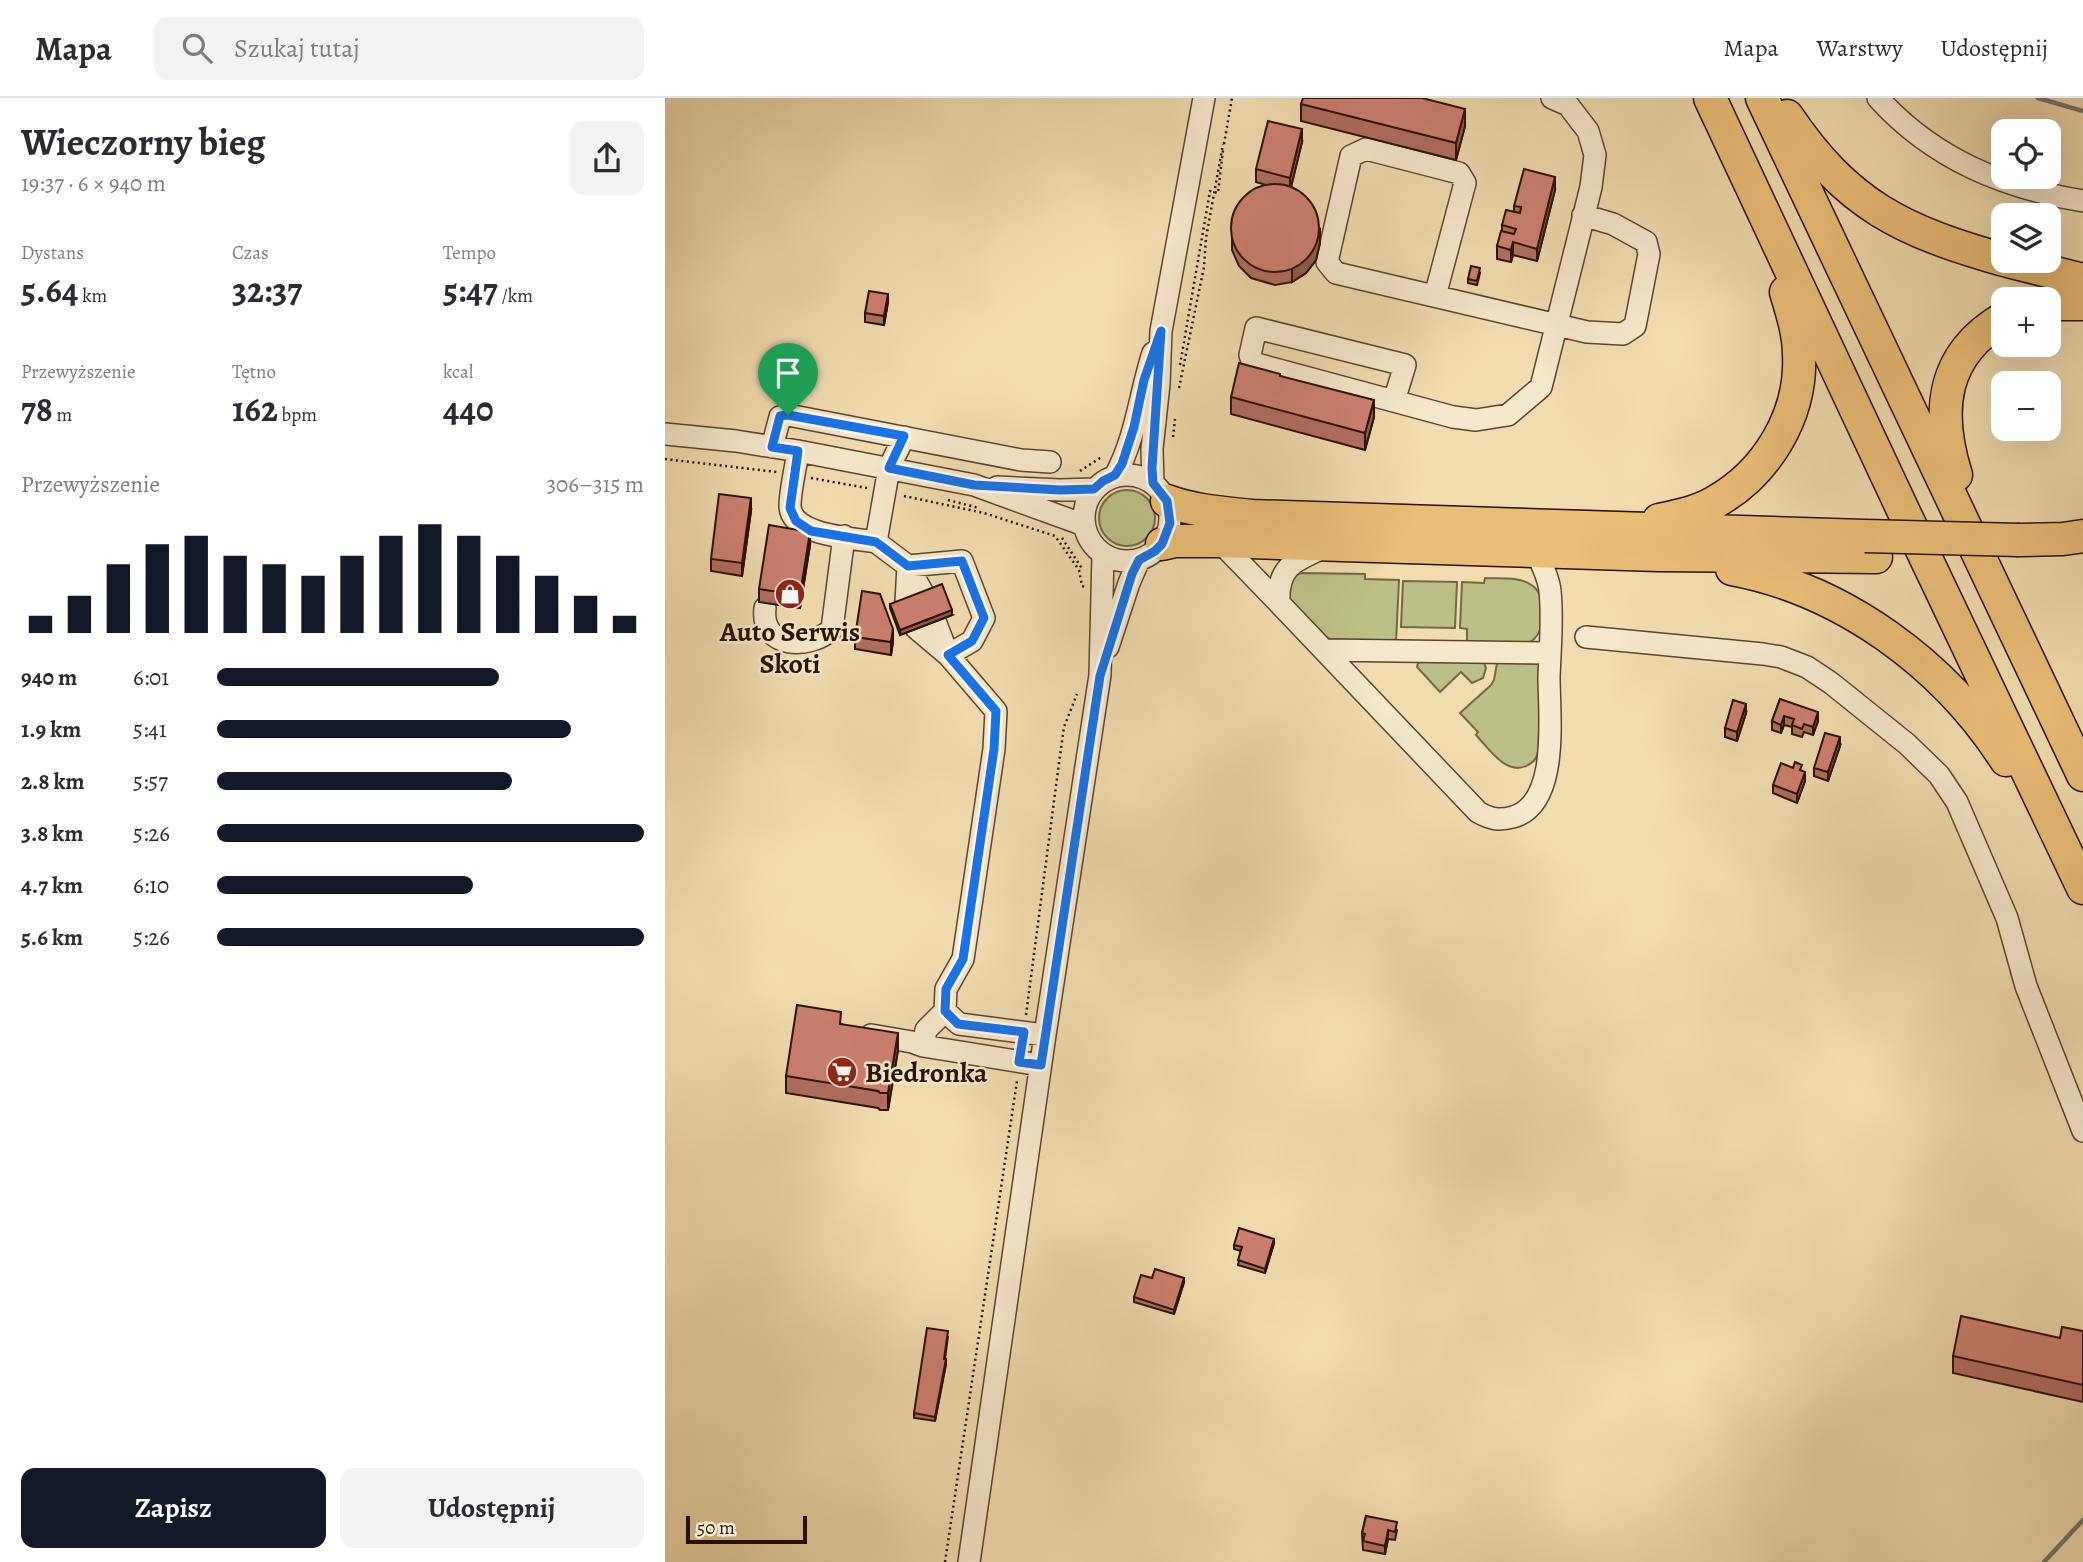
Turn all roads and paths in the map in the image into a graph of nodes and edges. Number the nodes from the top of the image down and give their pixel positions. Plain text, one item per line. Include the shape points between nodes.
1 (1204, 98) edge
2 (1232, 98) edge
3 (1552, 98) edge
4 (1710, 98) edge
5 (1762, 98) edge
6 (1775, 98) edge
7 (1878, 98) edge
8 (2083, 201) edge
9 (1760, 204) junction
10 (1583, 215) junction
11 (1991, 255) edge
12 (2056, 273) edge
13 (2083, 280) edge
14 (1435, 296) junction
15 (2061, 304) edge
16 (2083, 304) edge
17 (1557, 324) junction
18 (1991, 328) edge
19 (1161, 331) junction
20 (1176, 388) dead end
21 (1394, 401) junction
22 (1173, 413) dead end
23 (665, 434) edge
24 (904, 436) junction
25 (1167, 443) dead end
26 (772, 447) junction
27 (798, 451) junction
28 (1050, 462) dead end
29 (889, 468) junction
30 (1115, 475) junction
31 (974, 485) junction
32 (1094, 489) junction
33 (1160, 492) junction
34 (1084, 525) junction
35 (1593, 528) junction
36 (844, 536) junction
37 (2083, 536) edge
38 (1219, 541) junction
39 (876, 542) junction
40 (1328, 546) junction
41 (1871, 547) junction
42 (1536, 551) junction
43 (2023, 551) junction
44 (1150, 552) junction
45 (1103, 555) junction
46 (1658, 555) junction
47 (2083, 558) edge
48 (908, 566) junction
49 (1988, 576) junction
50 (915, 598) edge
51 (1279, 603) junction
52 (765, 608) dead end
53 (926, 624) edge
54 (1586, 637) dead end
55 (1325, 650) junction
56 (1549, 653) junction
57 (948, 655) junction
58 (1100, 676) junction
59 (2083, 775) edge
60 (1054, 806) dead end
61 (2067, 856) junction
62 (2083, 888) edge
63 (945, 1011) junction
64 (1034, 1033) junction
65 (869, 1035) edge
66 (923, 1046) junction
67 (1030, 1063) junction
68 (2083, 1131) edge
69 (945, 1562) edge
70 (969, 1562) edge

1 - 19 street
2 - 20 path via 1218,193 1210,191
3 - 10 street via 1568,105 1588,131 1595,155
4 - 9 highway
5 - 49 highway
6 - 11 highway via 1821,161 1872,206 1928,236
7 - 8 street via 1916,134 1977,172 2017,187
9 - 35 highway via 1793,314 1799,355 1794,400 1779,439 1748,478 1715,502 1661,519
9 - 61 highway
10 - 17 street
10 - 17 street via 1613,224 1646,242 1650,254 1635,326 1623,334 1605,334
12 - 13 highway
14 - 14 street via 1336,273 1327,262 1350,156 1366,149 1459,173 1465,183
14 - 17 street
15 - 16 highway
17 - 21 street via 1541,387 1508,415 1476,420
18 - 49 highway via 1957,366 1944,412 1949,454
19 - 30 street via 1131,438
19 - 33 street via 1152,449
21 - 21 street via 1253,363 1250,355 1256,328 1405,365
22 - 25 path
23 - 26 street
24 - 26 street via 788,415 780,416
24 - 28 street
24 - 29 street
26 - 27 street
27 - 29 street
27 - 36 street via 790,508 796,521 811,531
29 - 31 street
29 - 39 street
30 - 32 street
30 - 33 street via 1135,475
31 - 32 street
31 - 34 street
32 - 34 street via 1087,500
33 - 35 highway via 1181,506 1252,516
33 - 44 street via 1170,523
34 - 45 street
35 - 41 highway
36 - 39 street
36 - 52 street via 832,629 822,639 806,643 781,640 769,632
37 - 43 highway
38 - 40 highway
38 - 44 highway via 1175,541
38 - 51 street
39 - 48 street
40 - 42 highway
40 - 51 street via 1296,561 1282,576
41 - 43 highway
41 - 46 highway
42 - 46 highway
42 - 56 street via 1550,589
43 - 47 highway
44 - 45 street via 1121,561
44 - 58 street via 1125,594
45 - 58 street
46 - 61 highway via 1787,583 1849,612 1906,650 1977,719
48 - 50 street
48 - 57 street via 962,561 984,618 972,641
49 - 59 highway
51 - 55 street
53 - 57 street
54 - 68 street via 1781,657 1831,683 1915,751 1939,775 1967,824 2007,918 2026,986
55 - 56 street
55 - 56 street via 1489,819 1520,815 1539,796 1548,764
57 - 63 street via 996,711 963,959 946,989
58 - 64 street
60 - 64 path
61 - 62 highway
63 - 64 street via 958,1024
63 - 66 street via 926,1030
64 - 67 street
65 - 66 street
66 - 67 street
67 - 69 path
67 - 70 street

